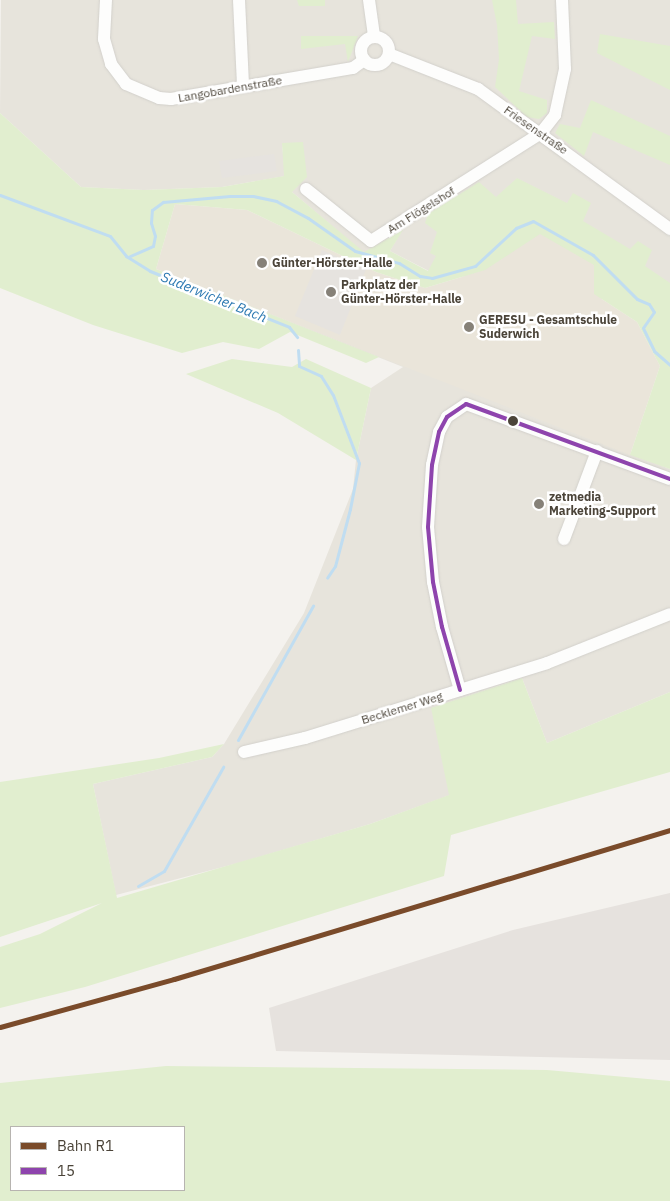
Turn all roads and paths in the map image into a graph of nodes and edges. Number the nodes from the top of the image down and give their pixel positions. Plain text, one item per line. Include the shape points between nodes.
1 (106, 0) edge
2 (239, 0) edge
3 (369, 0) edge
4 (562, 0) edge
5 (374, 37) junction
6 (389, 54) junction
7 (364, 60) junction
8 (243, 86) junction
9 (541, 133) junction
10 (306, 189) dead end
11 (670, 229) edge
12 (596, 451) junction
13 (670, 479) edge
14 (564, 539) dead end
15 (670, 614) edge
16 (460, 690) junction
17 (244, 752) dead end

1 - 8 street, Langobardenstraße via 104,39 111,64 126,84 139,92 171,99
2 - 8 street
3 - 5 street
4 - 9 street via 564,69 555,115
5 - 6 street via 386,41
5 - 7 street via 366,40 361,48
6 - 7 street via 381,64 372,65
6 - 9 street, Friesenstraße via 478,90
7 - 8 street, Langobardenstraße via 353,68
9 - 10 street, Am Flögelshof via 371,241
9 - 11 street, Friesenstraße
12 - 13 street
12 - 14 street
12 - 16 street via 466,404 447,417 439,432 432,465 428,527 433,582
15 - 16 street, Becklemer Weg via 547,662
16 - 17 street, Becklemer Weg via 304,738

